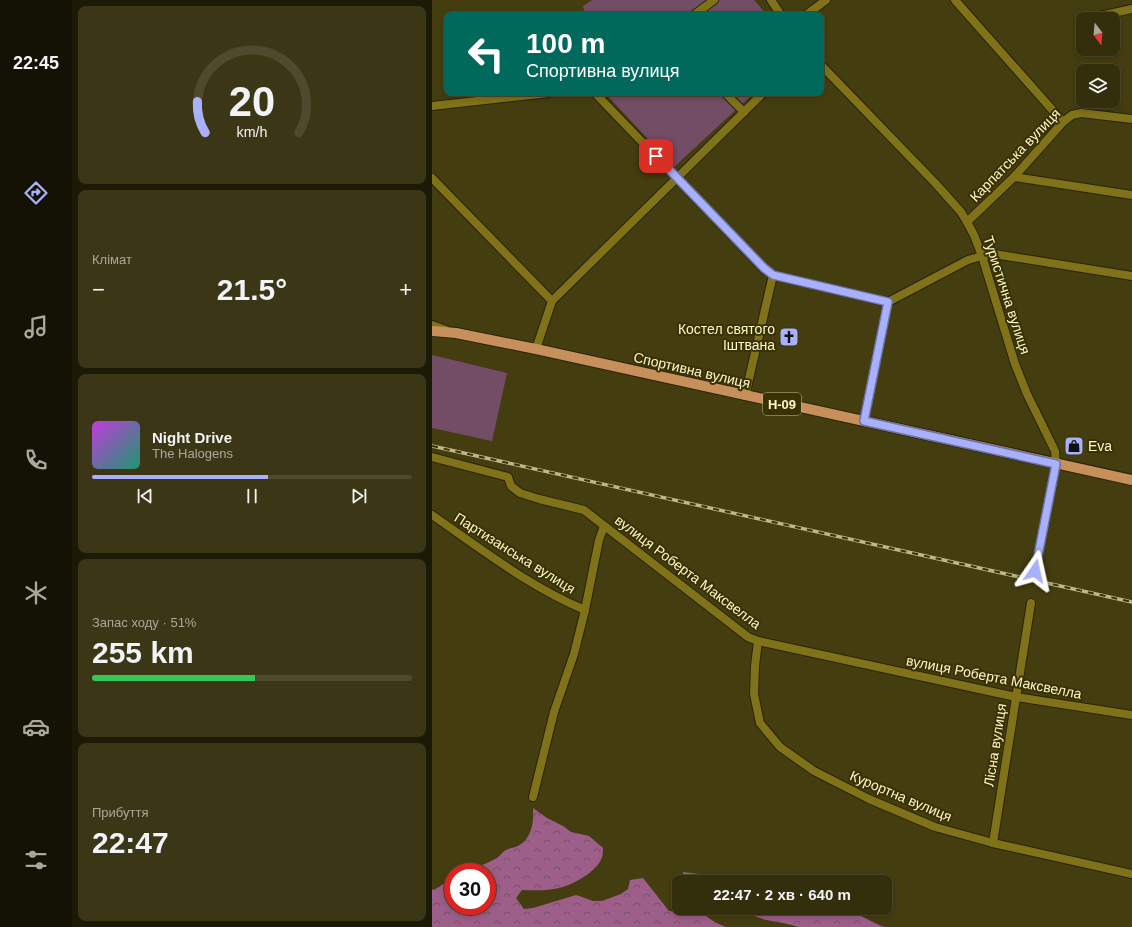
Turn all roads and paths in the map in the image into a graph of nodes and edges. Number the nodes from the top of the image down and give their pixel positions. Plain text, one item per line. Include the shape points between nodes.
1 (714, 0) edge
2 (771, 0) edge
3 (826, 0) edge
4 (955, 0) edge
5 (1132, 9) edge
6 (698, 12) edge
7 (779, 12) edge
8 (810, 12) edge
9 (1118, 12) edge
10 (824, 68) edge
11 (522, 96) edge
12 (599, 96) edge
13 (728, 96) edge
14 (760, 96) edge
15 (432, 106) edge
16 (744, 112) junction
17 (1132, 119) edge
18 (1063, 122) junction
19 (676, 177) junction
20 (1014, 177) junction
21 (432, 178) edge
22 (1132, 195) edge
23 (967, 222) junction
24 (982, 256) junction
25 (773, 275) junction
26 (1132, 276) edge
27 (552, 300) junction
28 (888, 302) junction
29 (432, 325) edge
30 (432, 331) edge
31 (456, 333) junction
32 (536, 349) junction
33 (745, 396) junction
34 (864, 421) junction
35 (432, 457) edge
36 (1056, 464) junction
37 (1132, 480) edge
38 (432, 515) edge
39 (604, 526) junction
40 (1035, 571) dead end
41 (1031, 604) dead end
42 (585, 610) junction
43 (758, 641) junction
44 (1016, 697) junction
45 (1132, 715) edge
46 (533, 797) dead end
47 (993, 843) junction
48 (1132, 874) edge

1 - 6 street
2 - 7 street
3 - 8 street
4 - 18 street
5 - 9 street
10 - 23 street, Туристична вулиця via 936,184
11 - 15 street
12 - 19 street
13 - 16 street
14 - 16 street
16 - 19 street
17 - 18 street, Карпатська вулиця via 1081,113 1072,115
18 - 20 street, Карпатська вулиця
19 - 25 street
19 - 27 street
20 - 22 street
20 - 23 street, Карпатська вулиця
21 - 27 street
23 - 24 street, Туристична вулиця
24 - 26 street via 994,254
24 - 28 street via 968,260
24 - 36 street, Туристична вулиця via 1015,364 1055,451
25 - 28 street
25 - 33 street
27 - 32 street
28 - 34 street
29 - 31 street, Спортивна вулиця
30 - 31 main road, Спортивна вулиця / Н-09
31 - 32 main road, Спортивна вулиця / Н-09
32 - 33 main road, Спортивна вулиця / Н-09
33 - 34 main road, Спортивна вулиця / Н-09
34 - 36 main road, Спортивна вулиця / Н-09
35 - 39 street, вулиця Роберта Максвелла via 508,476 511,486 520,493 584,510
36 - 37 main road, Спортивна вулиця / Н-09
36 - 40 street
38 - 42 street, Партизанська вулиця via 508,567 566,602
39 - 42 street
39 - 43 street, вулиця Роберта Максвелла via 748,637
41 - 44 street, Лісна вулиця
42 - 46 street via 574,654 554,712
43 - 44 street, вулиця Роберта Максвелла
43 - 47 street, Курортна вулиця via 754,666 754,694 760,723 780,747 814,771 869,799 935,827
44 - 45 street, вулиця Роберта Максвелла
44 - 47 street, Лісна вулиця
47 - 48 street, Курортна вулиця

